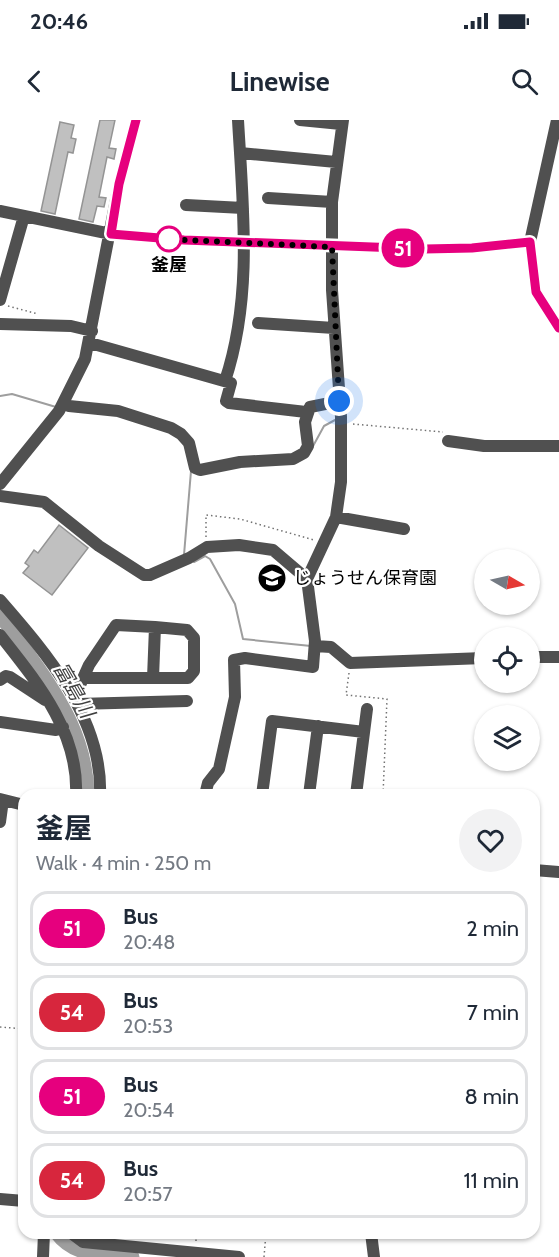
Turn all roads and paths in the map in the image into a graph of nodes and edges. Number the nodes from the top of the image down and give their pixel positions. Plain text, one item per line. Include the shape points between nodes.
1 (136, 120) edge
2 (238, 120) edge
3 (300, 120) edge
4 (557, 120) edge
5 (342, 122) edge
6 (556, 139) edge
7 (240, 153) junction
8 (336, 162) junction
9 (268, 198) dead end
10 (332, 202) junction
11 (186, 205) dead end
12 (243, 208) junction
13 (0, 211) edge
14 (24, 216) junction
15 (111, 234) junction
16 (530, 242) junction
17 (243, 243) junction
18 (332, 247) junction
19 (0, 300) edge
20 (0, 305) edge
21 (44, 316) dead end
22 (258, 323) dead end
23 (0, 324) edge
24 (334, 328) junction
25 (559, 328) edge
26 (91, 337) junction
27 (225, 381) junction
28 (339, 401) junction
29 (64, 403) junction
30 (306, 412) junction
31 (341, 422) junction
32 (448, 441) joint
33 (559, 446) edge
34 (0, 484) edge
35 (0, 496) edge
36 (336, 517) junction
37 (404, 529) dead end
38 (324, 542) junction
39 (207, 547) junction
40 (307, 579) junction
41 (0, 600) edge
42 (155, 627) junction
43 (0, 635) edge
44 (315, 646) junction
45 (540, 657) edge
46 (559, 657) edge
47 (474, 658) edge
48 (85, 678) junction
49 (153, 678) junction
50 (0, 680) edge
51 (75, 699) junction
52 (50, 701) junction
53 (187, 701) dead end
54 (367, 709) dead end
55 (0, 722) edge
56 (318, 726) junction
57 (63, 727) junction
58 (364, 732) junction
59 (76, 789) edge
60 (99, 789) edge
61 (206, 789) edge
62 (263, 789) edge
63 (310, 789) edge
64 (357, 789) edge
65 (2, 799) edge
66 (18, 803) edge
67 (0, 822) edge
68 (540, 870) edge
69 (559, 872) edge
70 (0, 1027) edge
71 (18, 1028) edge
72 (0, 1199) edge
73 (18, 1200) edge
74 (44, 1239) edge
75 (79, 1239) edge
76 (266, 1239) edge
77 (372, 1239) edge
78 (43, 1257) edge
79 (239, 1257) edge
80 (264, 1257) edge
81 (374, 1257) edge

1 - 15 street
2 - 7 street
3 - 5 street
4 - 6 street
5 - 8 street
6 - 16 street
7 - 8 street
7 - 12 street
8 - 10 street
9 - 10 street
10 - 18 street
11 - 12 street
12 - 17 street
13 - 14 street
14 - 15 street
14 - 19 street
15 - 17 street
15 - 26 street
16 - 18 street via 448,249
16 - 25 street via 536,292
17 - 18 street
17 - 27 street via 240,329
18 - 24 street
20 - 21 path
22 - 24 street
23 - 26 street via 71,326
24 - 28 street
26 - 27 street
26 - 29 street
27 - 30 street via 231,387 226,401 229,403
28 - 30 street via 316,404
28 - 31 street
29 - 30 street via 118,411 171,428 189,443 197,470 240,462 293,459 308,446
29 - 34 street
31 - 32 path via 442,432
31 - 36 street via 341,482
32 - 33 street via 484,446
35 - 39 street via 44,502 99,546 144,574 150,575
36 - 37 street
36 - 38 street
38 - 39 path via 240,519 206,515
38 - 40 street
39 - 40 street via 253,545 273,550
40 - 44 street
41 - 51 street
42 - 48 street via 116,625 89,665
42 - 49 street
42 - 49 street via 187,630 194,638 194,671 188,678
43 - 52 street
44 - 47 street via 331,647 350,663
44 - 61 street via 313,667 234,660 232,708 219,769
45 - 46 street
48 - 49 street
48 - 51 street
50 - 52 street via 10,677
51 - 53 street
51 - 60 street via 91,736
52 - 57 street
54 - 58 street
55 - 57 street via 56,730
56 - 58 street
56 - 62 street via 272,721
56 - 63 street
57 - 59 street
58 - 64 street
65 - 66 street
65 - 67 street
68 - 69 street
70 - 71 path
72 - 73 street
74 - 78 street
75 - 79 street
76 - 80 path
77 - 81 street

